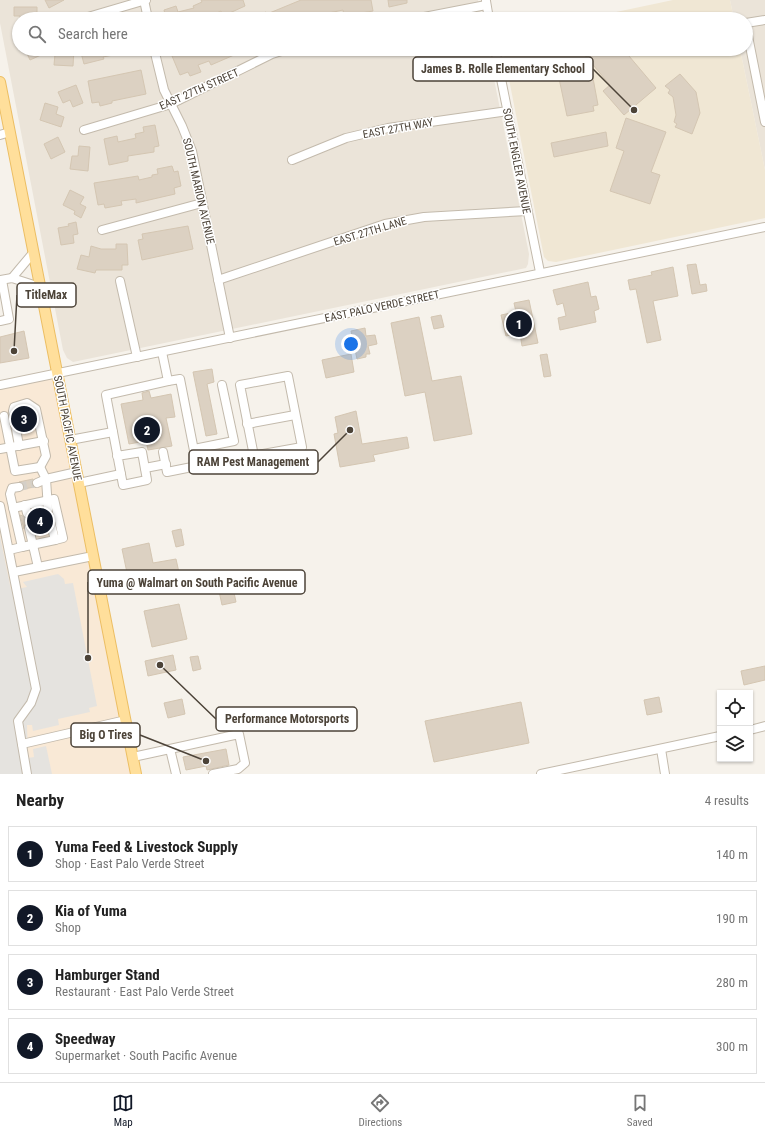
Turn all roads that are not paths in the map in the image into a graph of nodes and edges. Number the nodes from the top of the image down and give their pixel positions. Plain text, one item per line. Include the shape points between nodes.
1 (145, 0) edge
2 (486, 2) edge
3 (105, 12) edge
4 (147, 12) edge
5 (444, 12) edge
6 (488, 12) edge
7 (765, 20) edge
8 (753, 23) edge
9 (156, 56) edge
10 (268, 56) edge
11 (496, 56) edge
12 (753, 56) edge
13 (0, 82) edge
14 (762, 96) edge
15 (171, 104) junction
16 (508, 111) junction
17 (765, 122) edge
18 (84, 130) dead end
19 (5, 134) edge
20 (292, 160) dead end
21 (202, 203) junction
22 (527, 211) junction
23 (765, 227) edge
24 (102, 230) dead end
25 (33, 253) junction
26 (540, 272) junction
27 (12, 278) junction
28 (1, 280) edge
29 (218, 280) junction
30 (120, 281) dead end
31 (40, 287) junction
32 (0, 321) edge
33 (230, 338) junction
34 (162, 352) junction
35 (137, 357) junction
36 (57, 374) junction
37 (168, 381) junction
38 (0, 385) edge
39 (222, 385) dead end
40 (296, 415) junction
41 (4, 416) dead end
42 (247, 424) junction
43 (113, 432) junction
44 (70, 440) junction
45 (44, 441) junction
46 (19, 446) junction
47 (9, 448) junction
48 (0, 449) edge
49 (194, 449) junction
50 (163, 452) dead end
51 (118, 456) junction
52 (254, 456) junction
53 (166, 464) junction
54 (198, 466) junction
55 (40, 467) junction
56 (145, 468) junction
57 (77, 472) junction
58 (121, 474) junction
59 (46, 479) junction
60 (37, 483) tunnel mouth
61 (79, 483) junction
62 (19, 487) dead end
63 (47, 505) junction
64 (0, 506) edge
65 (13, 508) junction
66 (51, 524) tunnel mouth
67 (30, 528) tunnel mouth
68 (54, 540) junction
69 (33, 544) junction
70 (22, 547) junction
71 (9, 550) junction
72 (93, 556) junction
73 (38, 567) junction
74 (14, 572) junction
75 (126, 720) junction
76 (765, 726) edge
77 (753, 729) edge
78 (717, 737) edge
79 (22, 744) junction
80 (170, 749) junction
81 (661, 749) junction
82 (133, 757) junction
83 (564, 772) edge
84 (27, 774) edge
85 (136, 774) edge
86 (176, 774) edge
87 (213, 774) edge
88 (542, 774) edge
89 (665, 774) edge

1 - 3 street
1 - 4 street
2 - 5 street
2 - 6 street
7 - 8 street
9 - 15 street, SOUTH MARION AVENUE via 164,90
10 - 15 street, EAST 27TH STREET
11 - 16 street, SOUTH ENGLER AVENUE
12 - 14 street
13 - 19 main road, SOUTH PACIFIC AVENUE
14 - 17 street
15 - 18 street, EAST 27TH STREET
15 - 21 street, SOUTH MARION AVENUE via 188,140
16 - 20 street, EAST 27TH WAY via 388,128 346,138
16 - 22 street, SOUTH ENGLER AVENUE
19 - 25 main road, SOUTH PACIFIC AVENUE
21 - 24 street
21 - 29 street, SOUTH MARION AVENUE
22 - 26 street, SOUTH ENGLER AVENUE
22 - 29 street, EAST 27TH LANE via 408,219 385,224
23 - 26 street, EAST PALO VERDE STREET
25 - 27 street
25 - 31 main road, SOUTH PACIFIC AVENUE
26 - 33 street, EAST PALO VERDE STREET
27 - 28 street
27 - 31 street
28 - 32 street via 9,319
29 - 33 street, SOUTH MARION AVENUE
30 - 35 street
31 - 36 main road, SOUTH PACIFIC AVENUE
33 - 34 street, EAST PALO VERDE STREET
34 - 35 street, EAST PALO VERDE STREET
34 - 37 street
35 - 36 street, EAST PALO VERDE STREET
36 - 38 street, EAST PALO VERDE STREET
36 - 44 main road, SOUTH PACIFIC AVENUE
37 - 43 street via 106,395
37 - 49 street via 180,379
39 - 49 street via 234,441
40 - 42 street
40 - 42 street via 288,376 240,385
40 - 52 street via 302,447
41 - 47 street
42 - 52 street
43 - 44 street
43 - 51 street
44 - 57 main road, SOUTH PACIFIC AVENUE
45 - 46 street
45 - 46 street via 36,408 27,403 14,407 12,411
45 - 55 street via 46,456
46 - 47 street
47 - 48 street
47 - 55 street via 15,471
49 - 54 street
50 - 53 street
51 - 56 street via 142,452
51 - 58 street
52 - 54 street
53 - 54 street via 167,472
53 - 56 street
55 - 59 street
56 - 58 street via 147,480 123,484
57 - 59 street
57 - 61 main road, SOUTH PACIFIC AVENUE
58 - 61 street
59 - 60 street
59 - 63 street
61 - 72 main road, SOUTH PACIFIC AVENUE
62 - 65 street via 12,488 10,494
63 - 65 street via 26,509
63 - 68 street via 54,499 63,538
64 - 71 street
65 - 70 street
66 - 68 street
67 - 69 street
68 - 69 street
69 - 70 street
69 - 73 street
70 - 71 street
71 - 74 street
72 - 73 street
72 - 75 main road, SOUTH PACIFIC AVENUE
73 - 74 street
74 - 79 street via 36,689 31,703 18,721
75 - 79 street
75 - 82 main road, SOUTH PACIFIC AVENUE
76 - 77 street
78 - 81 street
79 - 84 street
80 - 82 street
80 - 86 street
80 - 87 street via 239,734 245,763 238,769
81 - 83 street
81 - 89 street
82 - 85 main road, SOUTH PACIFIC AVENUE
83 - 88 street

